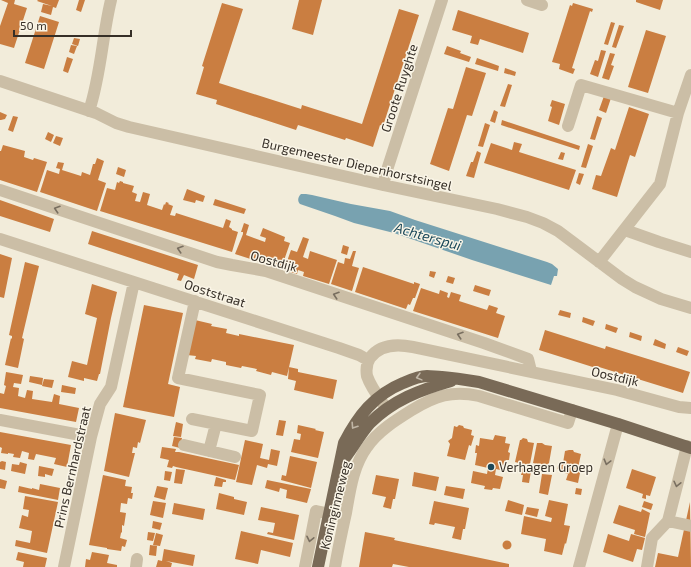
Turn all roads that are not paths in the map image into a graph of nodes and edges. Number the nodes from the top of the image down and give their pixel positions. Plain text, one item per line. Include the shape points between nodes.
1 (111, 0) edge
2 (442, 0) edge
3 (527, 0) edge
4 (542, 5) dead end
5 (691, 75) edge
6 (0, 81) edge
7 (90, 111) junction
8 (678, 113) junction
9 (568, 126) dead end
10 (383, 185) junction
11 (0, 190) edge
12 (624, 230) junction
13 (0, 239) edge
14 (691, 252) edge
15 (599, 262) junction
16 (134, 282) junction
17 (195, 301) junction
18 (691, 308) edge
19 (368, 360) junction
20 (531, 372) junction
21 (457, 379) junction
22 (492, 386) junction
23 (379, 396) junction
24 (489, 399) junction
25 (691, 408) edge
26 (387, 409) junction
27 (572, 410) junction
28 (192, 419) dead end
29 (0, 420) edge
30 (216, 424) junction
31 (618, 424) junction
32 (91, 437) junction
33 (184, 445) dead end
34 (689, 447) edge
35 (209, 451) junction
36 (235, 457) dead end
37 (340, 466) junction
38 (329, 514) junction
39 (345, 518) junction
40 (668, 521) junction
41 (691, 526) edge
42 (64, 567) edge
43 (304, 567) edge
44 (318, 567) edge
45 (334, 567) edge
46 (579, 567) edge
47 (647, 567) edge

1 - 7 street
2 - 10 street, Groote Ruyghte
3 - 4 street
5 - 8 street
6 - 7 street, Burgemeester Diepenhorstsingel
7 - 10 street, Burgemeester Diepenhorstsingel via 129,127
8 - 9 street via 581,85
8 - 12 street via 660,184
10 - 15 street, Burgemeester Diepenhorstsingel via 531,218 558,231
20 -> 11 street, Oostdijk via 528,359 497,348 266,271 217,262
12 - 14 street
12 - 15 street
13 - 16 street, Ooststraat
15 - 18 street, Burgemeester Diepenhorstsingel via 643,291
16 - 17 street, Ooststraat
16 - 32 street, Prins Bernhardstraat via 111,387 100,404
17 - 19 street, Ooststraat via 355,353
17 - 30 street via 178,378 260,395 252,431
19 - 20 street, Oostdijk via 380,349 402,345
19 - 23 street via 368,378
20 - 25 street, Oostdijk
21 - 22 main road, Koninginneweg
21 -> 23 main road, Koninginneweg via 426,376 409,380
21 - 26 main road, Koninginneweg via 412,394
22 - 24 street
22 - 27 main road, Koninginneweg
23 - 26 street
23 -> 37 main road, Koninginneweg via 360,416 349,434 344,443
24 - 27 street, Koninginneweg via 568,423
24 - 39 street, Koninginneweg via 464,393 434,398 379,433 359,461
26 - 37 main road, Koninginneweg via 369,424
27 - 31 main road, Koninginneweg
28 - 30 street
29 - 32 street
30 - 35 street
31 - 34 main road, Koninginneweg
31 -> 46 street
32 - 42 street, Prins Bernhardstraat
33 - 35 street
34 -> 40 street via 683,460
35 - 36 street
37 - 38 main road, Koninginneweg
38 - 39 street
38 -> 43 street, Koninginneweg via 316,511
38 - 44 main road, Koninginneweg
39 - 45 street, Koninginneweg
40 - 41 street
40 - 47 street via 652,538

